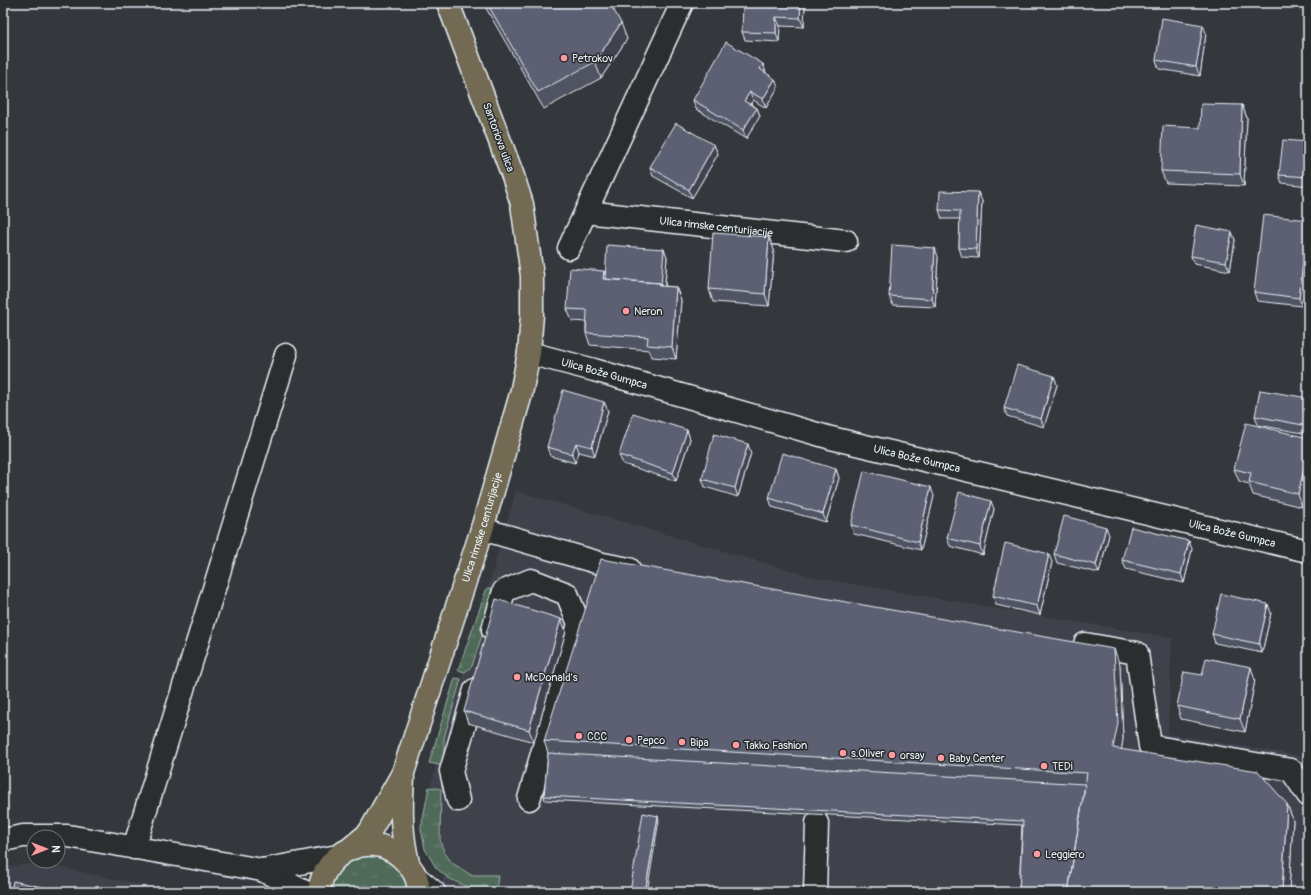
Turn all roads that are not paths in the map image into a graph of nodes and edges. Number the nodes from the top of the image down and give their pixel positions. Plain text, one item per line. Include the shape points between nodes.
1 (448, 3) edge
2 (682, 3) edge
3 (586, 212) junction
4 (846, 241) dead end
5 (569, 248) dead end
6 (532, 276) joint
7 (529, 354) junction
8 (286, 355) dead end
9 (482, 529) junction
10 (1308, 551) edge
11 (650, 572) edge
12 (1066, 641) edge
13 (486, 651) edge
14 (480, 674) edge
15 (403, 773) junction
16 (1308, 794) edge
17 (529, 799) dead end
18 (458, 800) dead end
19 (817, 823) dead end
20 (3, 840) edge
21 (134, 848) junction
22 (345, 852) junction
23 (262, 870) junction
24 (414, 877) edge
25 (305, 892) edge
26 (319, 892) edge
27 (434, 892) edge
28 (815, 892) edge

1 - 6 main road, Santoriova ulica via 522,204
2 - 3 street
3 - 4 street, Ulica rimske centurijacije
3 - 5 street
6 - 7 main road, Ulica rimske centurijacije
7 - 9 main road, Ulica rimske centurijacije via 521,394
7 - 10 street, Ulica Bože Gumpca via 594,370 831,438
8 - 21 street
9 - 11 street via 603,564
9 - 15 main road, Ulica rimske centurijacije
12 - 16 street via 1137,653 1150,746 1292,770
13 - 17 street via 504,591 531,580 567,594 579,624
14 - 18 street via 451,771
15 - 22 main road, Ulica rimske centurijacije via 370,833
15 - 24 main road, Ulica rimske centurijacije via 403,841
19 - 28 street
20 - 21 street via 23,836 68,836
21 - 23 street
22 - 23 street
22 - 24 main road via 367,844 383,846 397,853
22 - 26 main road, Ulica rimske centurijacije via 326,868
23 - 25 street
24 - 27 street

